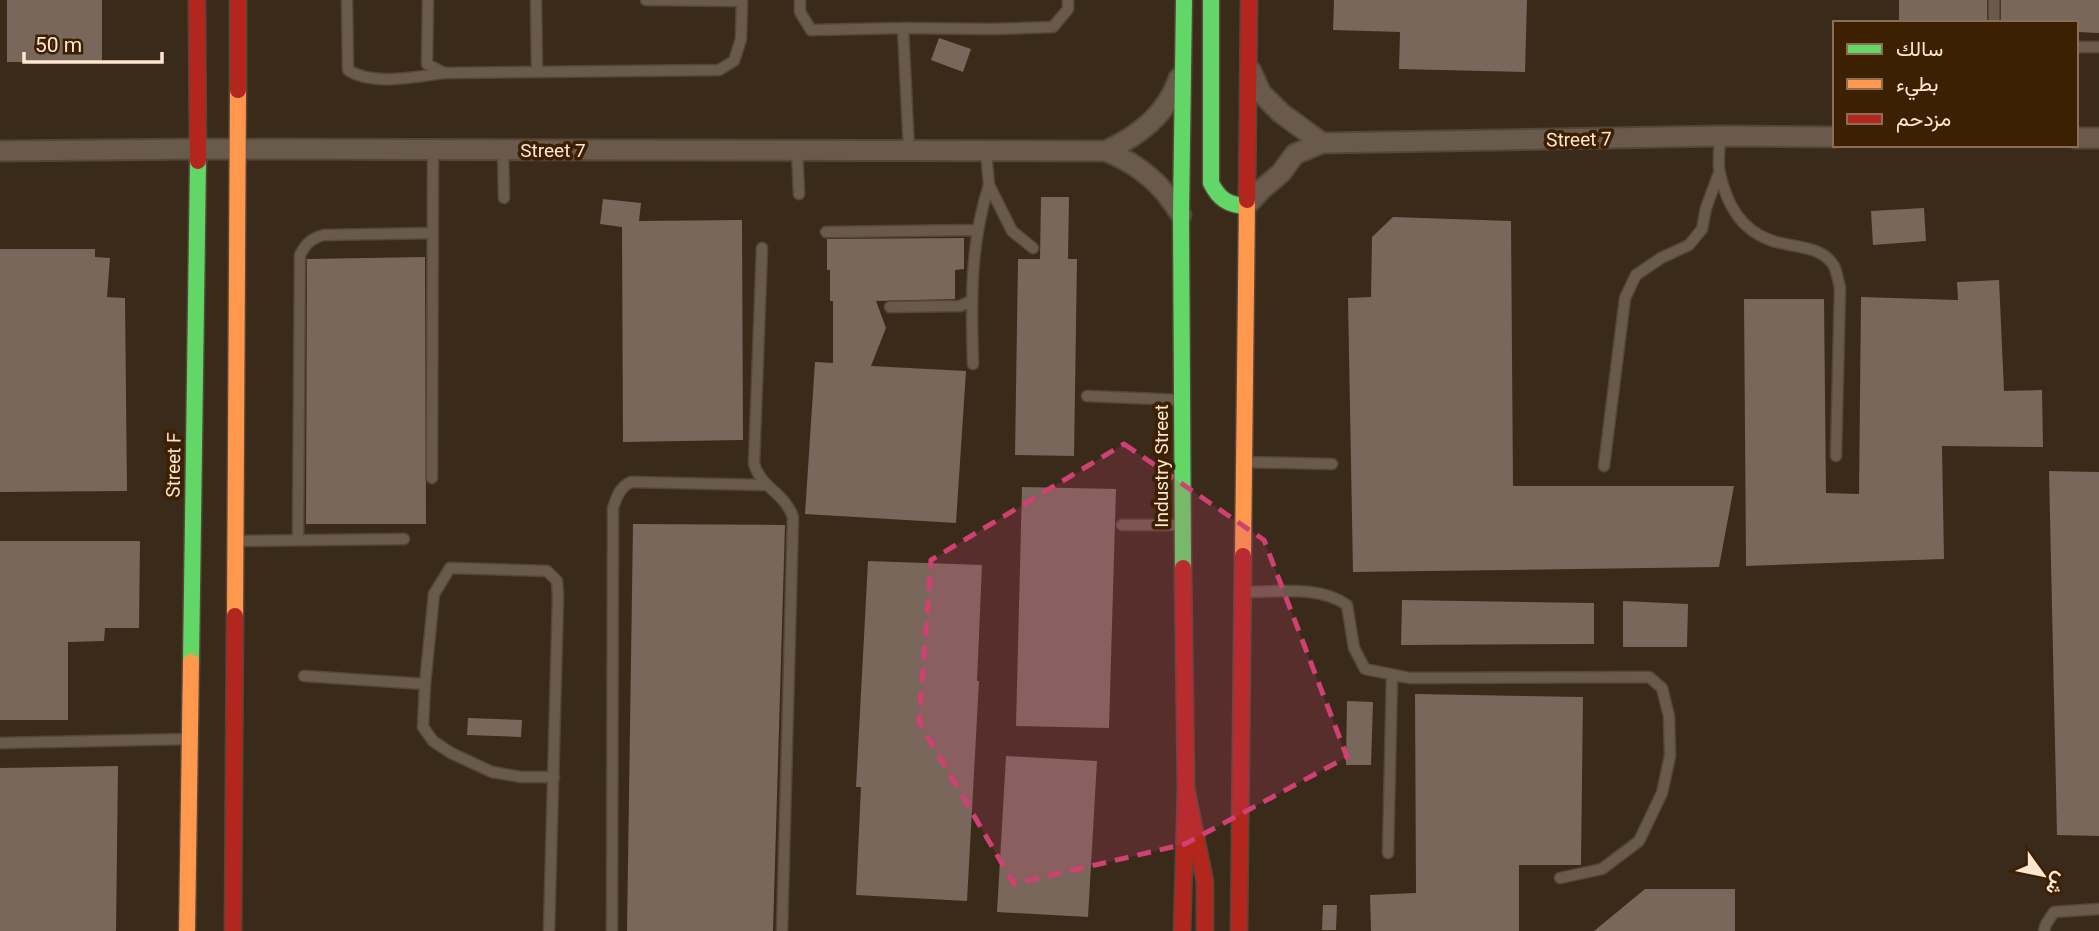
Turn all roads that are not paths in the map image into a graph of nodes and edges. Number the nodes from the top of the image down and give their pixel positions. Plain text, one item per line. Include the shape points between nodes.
1 (197, 0) edge
2 (238, 0) edge
3 (347, 0) edge
4 (428, 0) edge
5 (536, 0) edge
6 (646, 0) edge
7 (800, 0) edge
8 (1068, 0) edge
9 (1184, 0) edge
10 (1211, 0) edge
11 (1249, 0) edge
12 (1994, 0) edge
13 (742, 1) edge
14 (1994, 21) edge
15 (903, 28) junction
16 (2078, 47) edge
17 (2099, 47) edge
18 (1184, 55) junction
19 (1249, 67) junction
20 (537, 72) junction
21 (444, 73) junction
22 (1720, 136) junction
23 (1833, 137) edge
24 (2078, 138) edge
25 (2099, 138) edge
26 (1322, 143) junction
27 (198, 149) junction
28 (237, 149) junction
29 (433, 150) junction
30 (503, 150) junction
31 (797, 150) junction
32 (908, 151) junction
33 (986, 151) junction
34 (1106, 151) junction
35 (0, 152) edge
36 (1719, 172) junction
37 (989, 185) junction
38 (799, 194) dead end
39 (503, 198) dead end
40 (1246, 206) junction
41 (1181, 215) junction
42 (976, 230) junction
43 (826, 232) dead end
44 (433, 233) junction
45 (762, 248) dead end
46 (1033, 248) dead end
47 (971, 301) junction
48 (890, 307) dead end
49 (973, 364) dead end
50 (1087, 396) dead end
51 (1182, 400) junction
52 (1836, 456) dead end
53 (1244, 462) junction
54 (1332, 464) dead end
55 (1604, 466) dead end
56 (432, 478) dead end
57 (765, 485) junction
58 (1122, 525) dead end
59 (1182, 525) junction
60 (404, 539) dead end
61 (298, 540) junction
62 (235, 541) junction
63 (1243, 592) junction
64 (1392, 675) junction
65 (304, 676) dead end
66 (425, 684) junction
67 (190, 739) junction
68 (0, 743) edge
69 (554, 777) junction
70 (1186, 789) junction
71 (1388, 853) dead end
72 (1560, 878) dead end
73 (2099, 909) edge
74 (187, 931) edge
75 (233, 931) edge
76 (549, 931) edge
77 (612, 931) edge
78 (782, 931) edge
79 (1182, 931) edge
80 (1205, 931) edge
81 (1238, 931) edge
82 (2044, 931) edge

1 - 27 street, Street F
2 - 28 street
3 - 21 lane via 348,69 357,76 412,78
4 - 21 lane via 427,64
5 - 20 lane
6 - 13 lane
7 - 15 lane via 800,12 811,30
8 - 15 lane via 1068,9 1053,26
9 - 18 street, Industry Street
10 - 40 street via 1211,183 1225,202
11 - 19 street
12 - 14 lane
13 - 20 lane via 741,39 734,61 719,70
15 - 32 lane
16 - 17 lane
18 - 34 street, Street 7 via 1179,80 1151,124
18 - 41 street, Industry Street
19 - 26 street via 1261,93
19 - 40 street
20 - 21 lane
22 - 23 street, Street 7
22 - 26 street, Street 7
22 - 36 lane
24 - 25 street
26 - 40 street, Street 7 via 1295,154
27 - 28 street, Street 7
27 - 35 street, Street 7
27 - 67 street, Street F
28 - 29 street, Street 7
28 - 62 street
29 - 30 street, Street 7
29 - 44 lane
30 - 31 street, Street 7
30 - 39 lane
31 - 32 street, Street 7
31 - 38 lane
32 - 33 street, Street 7
33 - 34 street, Street 7
33 - 37 lane
34 - 41 street, Street 7 via 1142,169
36 - 52 lane via 1743,224 1770,240 1820,253 1833,265 1840,287
36 - 55 lane via 1702,229 1689,245 1636,275 1625,298
37 - 42 lane
37 - 46 lane via 1012,232
40 - 53 street
41 - 51 street, Industry Street
42 - 43 lane
42 - 47 lane
44 - 56 lane
44 - 61 lane via 324,235 314,237 300,255
45 - 57 lane via 754,464
47 - 48 lane via 960,306
47 - 49 lane
50 - 51 lane
51 - 59 street, Industry Street
53 - 54 lane
53 - 63 street
57 - 77 lane via 631,482 617,495 613,508
57 - 78 lane via 783,498 793,517
58 - 59 lane
59 - 70 street, Industry Street
60 - 61 lane
61 - 62 lane
62 - 75 street
63 - 64 lane via 1335,597 1347,605 1354,648 1365,669
63 - 81 street
64 - 71 lane
64 - 72 lane via 1649,677 1662,688 1669,716 1670,756 1661,793 1639,841 1602,869
65 - 66 lane
66 - 69 lane via 423,727 433,741 492,772
66 - 69 lane via 433,594 450,568 547,571 557,581 558,597
67 - 68 lane
67 - 74 street, Street F
69 - 76 lane
70 - 79 street, Industry Street
70 - 80 street via 1205,882
73 - 82 lane via 2054,912

